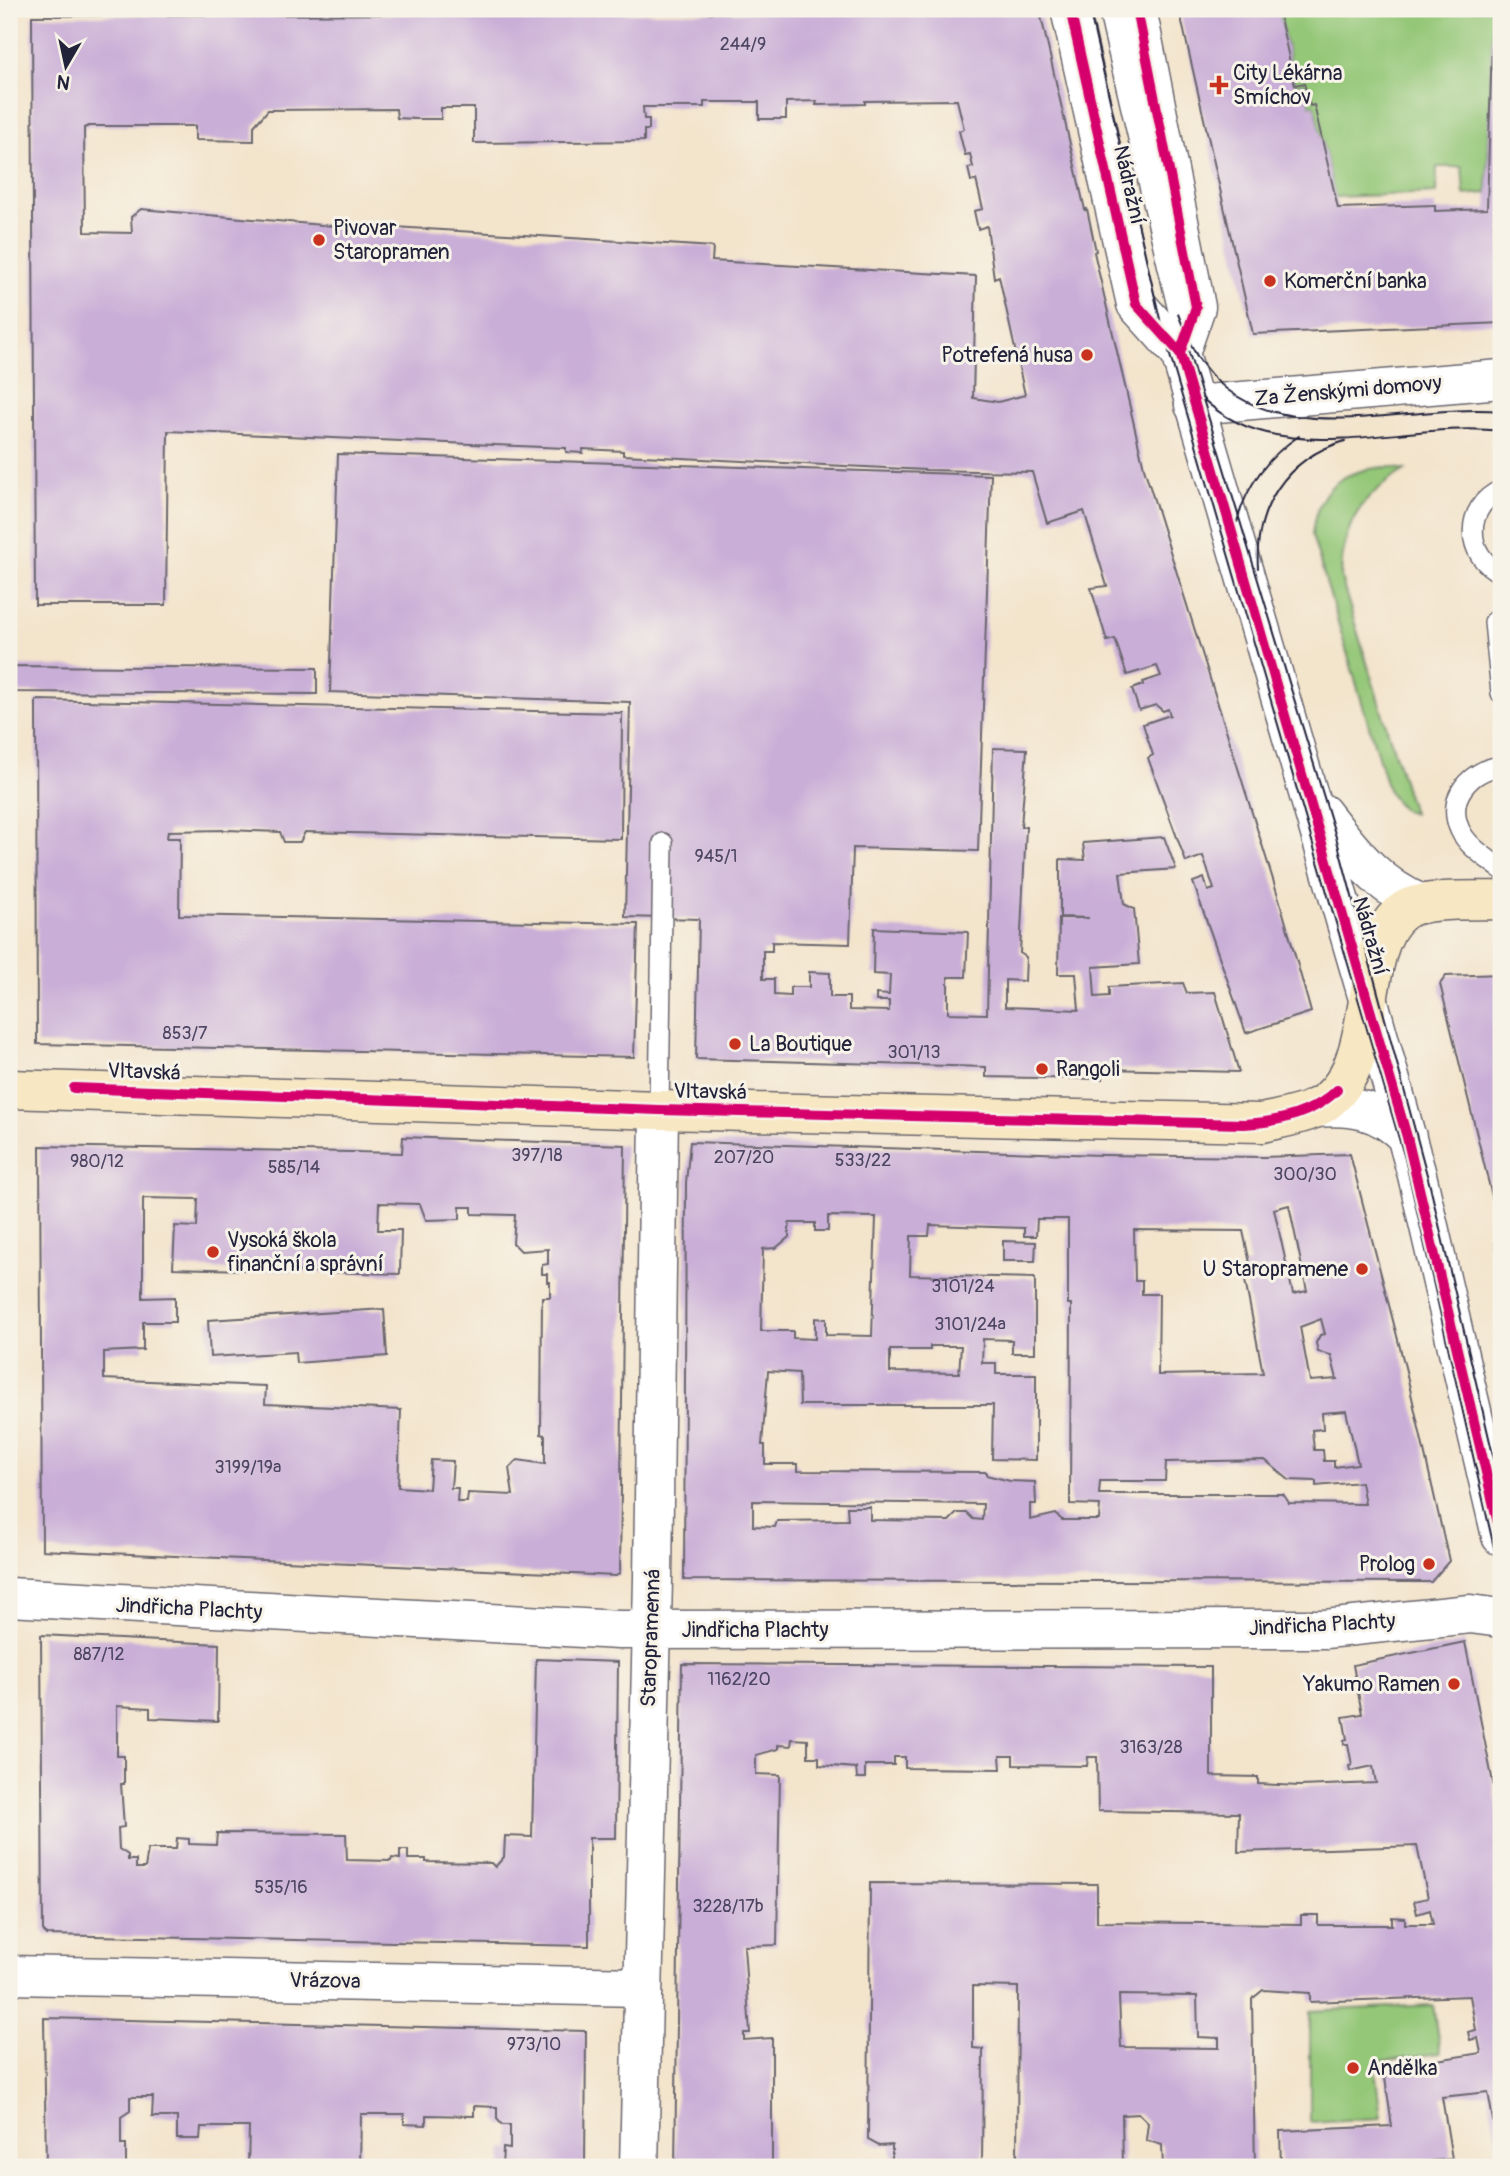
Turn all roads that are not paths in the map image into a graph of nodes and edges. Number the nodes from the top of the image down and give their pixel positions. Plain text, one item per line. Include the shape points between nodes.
1 (1070, 9) edge
2 (1108, 9) edge
3 (1137, 9) edge
4 (1183, 347) junction
5 (1501, 379) edge
6 (1194, 405) junction
7 (1501, 490) edge
8 (1501, 573) edge
9 (1494, 622) dead end
10 (1501, 693) edge
11 (1501, 766) edge
12 (1311, 798) junction
13 (663, 843) dead end
14 (1501, 869) edge
15 (1501, 900) edge
16 (1422, 904) junction
17 (1369, 1002) junction
18 (9, 1088) edge
19 (1315, 1108) junction
20 (659, 1110) junction
21 (1407, 1137) junction
22 (1501, 1536) edge
23 (9, 1597) edge
24 (1501, 1618) edge
25 (651, 1630) junction
26 (9, 1975) edge
27 (641, 1987) junction
28 (639, 2167) edge

1 - 4 street, Nádražní via 1136,304
2 - 4 lane
3 - 4 street, Nádražní via 1196,307
4 - 6 street, Nádražní
5 - 6 street, Za Ženskými domovy
6 - 12 street, Nádražní
7 - 8 lane via 1479,505 1473,533 1480,554
9 - 10 lane
11 - 14 lane via 1473,775 1460,794 1457,819 1471,845
12 - 16 street via 1372,874
12 - 17 street, Nádražní
13 - 20 lane
15 - 16 main road
16 - 17 main road, Vltavská via 1402,912 1388,933 1379,951
17 - 19 main road, Vltavská via 1348,1074
17 - 21 street, Nádražní
18 - 20 main road, Vltavská
19 - 20 main road, Vltavská via 1244,1124
19 - 21 street, Vltavská via 1372,1111
20 - 25 street, Staropramenná
21 - 22 street, Nádražní
23 - 25 street, Jindřicha Plachty
24 - 25 street, Jindřicha Plachty via 1469,1614 1325,1629
25 - 27 street, Staropramenná
26 - 27 street, Vrázova
27 - 28 street, Staropramenná

